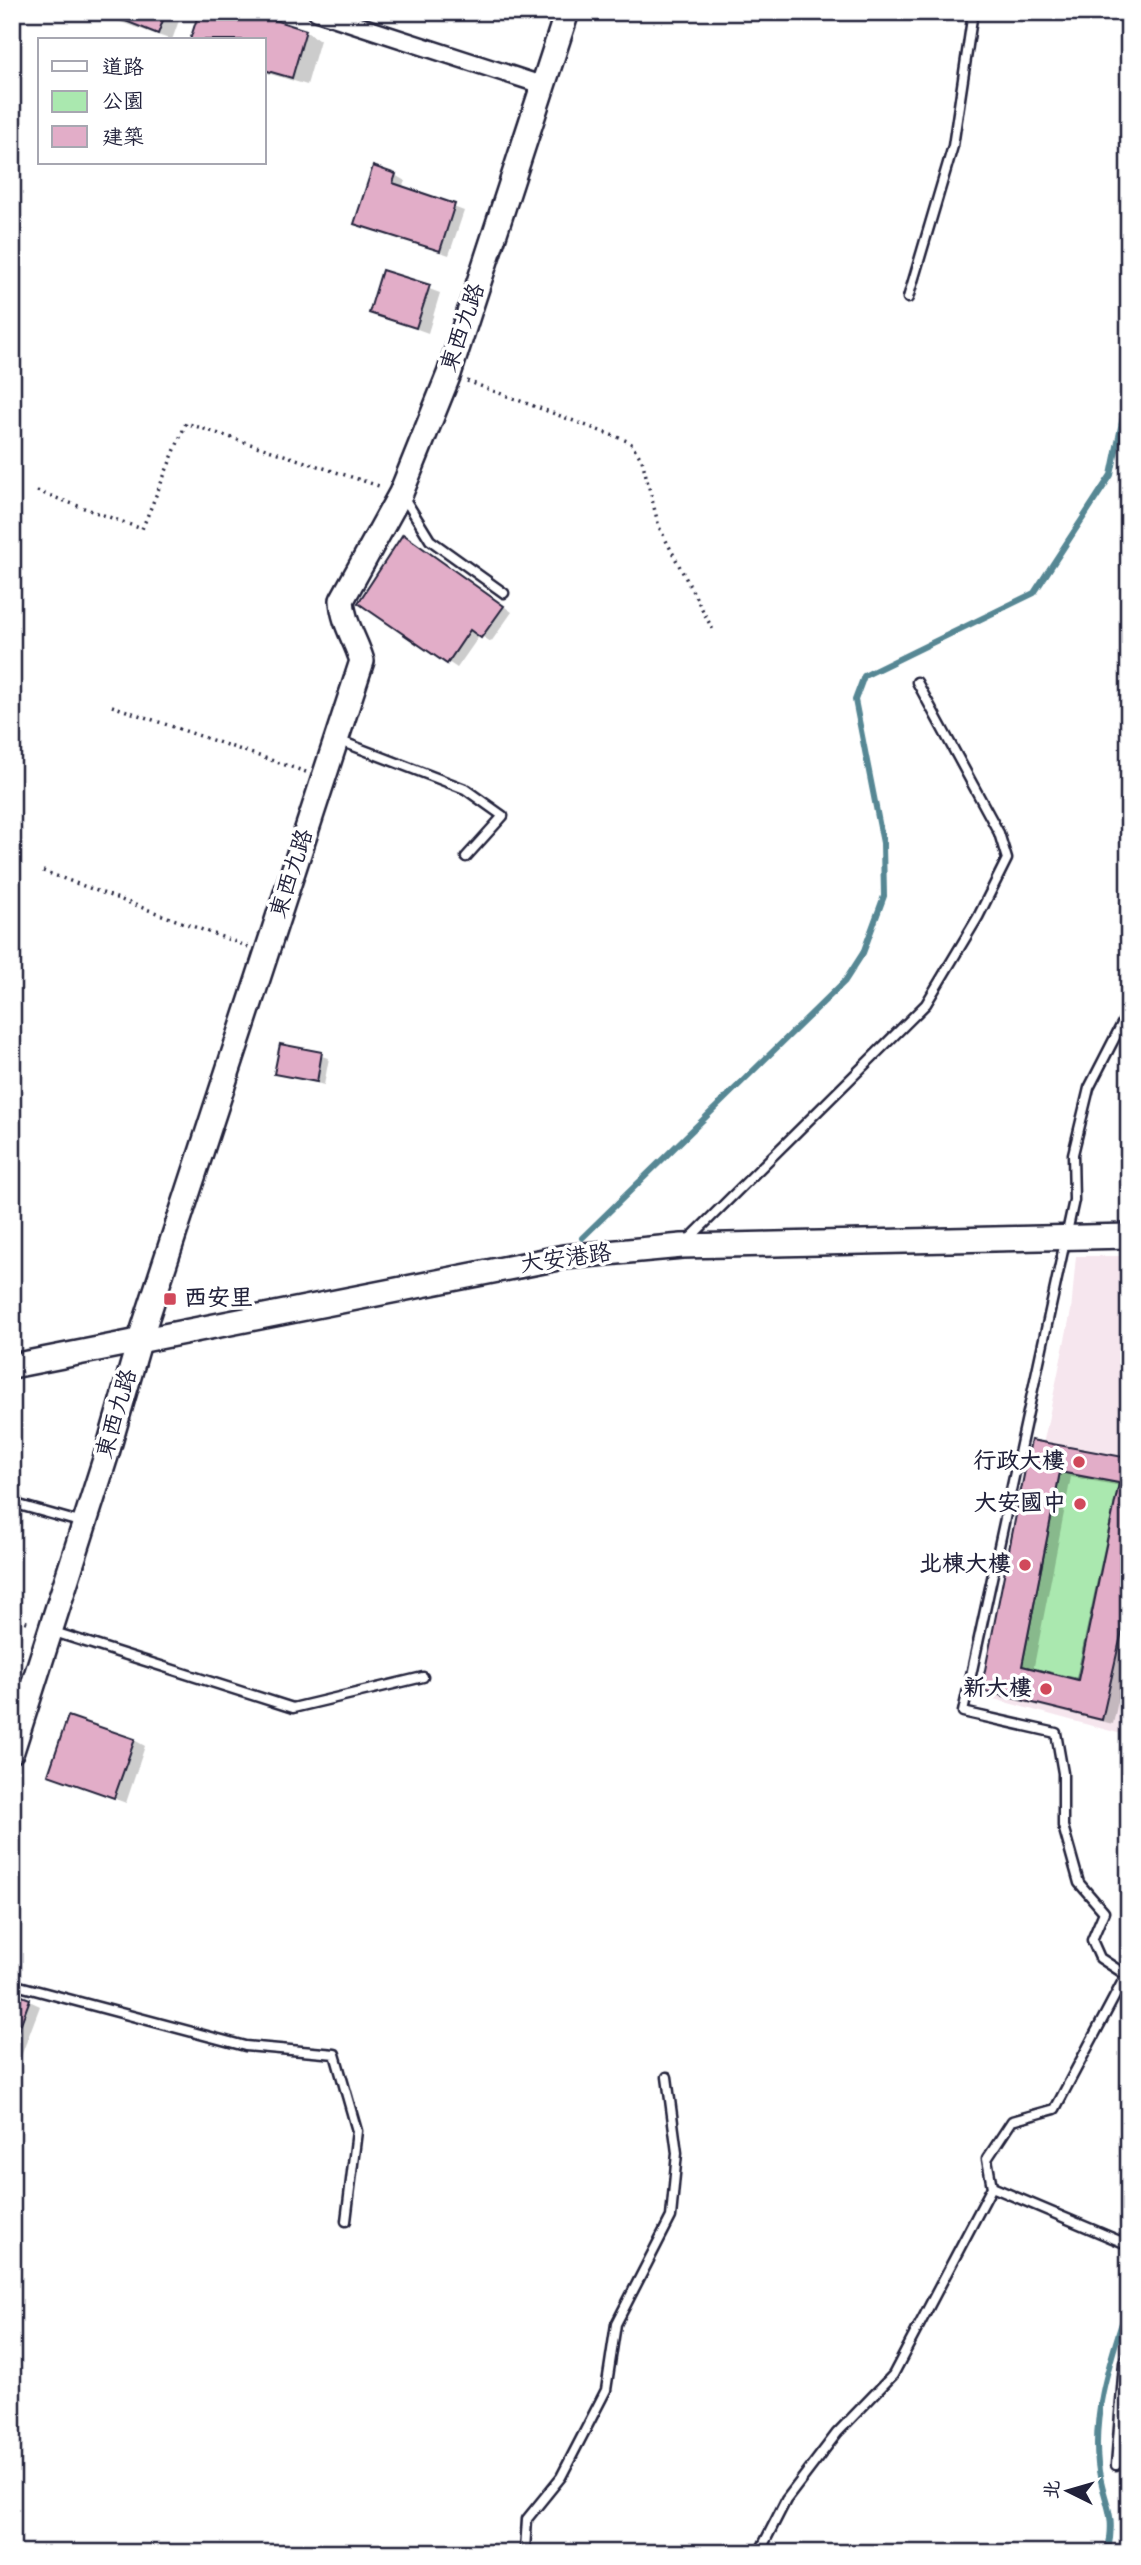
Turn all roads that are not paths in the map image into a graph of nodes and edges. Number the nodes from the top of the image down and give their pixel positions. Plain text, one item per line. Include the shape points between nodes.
1 (317, 12) edge
2 (567, 12) edge
3 (973, 12) edge
4 (545, 86) junction
5 (908, 298) dead end
6 (401, 493) junction
7 (503, 593) dead end
8 (917, 682) dead end
9 (337, 740) junction
10 (466, 857) dead end
11 (1129, 1010) edge
12 (1066, 1236) junction
13 (1129, 1236) edge
14 (682, 1246) junction
15 (139, 1342) junction
16 (12, 1366) edge
17 (12, 1503) edge
18 (83, 1523) junction
19 (51, 1631) junction
20 (423, 1677) dead end
21 (12, 1751) edge
22 (1129, 1961) edge
23 (1126, 1975) junction
24 (12, 1984) edge
25 (667, 2077) dead end
26 (992, 2187) junction
27 (346, 2221) dead end
28 (1129, 2245) edge
29 (1129, 2353) edge
30 (1116, 2465) dead end
31 (527, 2553) edge
32 (759, 2553) edge

1 - 4 street
2 - 4 street, 東西九路
3 - 5 lane via 953,146
4 - 6 street, 東西九路 via 449,374
6 - 7 lane via 430,540
6 - 9 street, 東西九路 via 342,600 343,617 362,661
8 - 14 lane via 999,833 1007,859 926,1004
9 - 10 lane via 465,789 503,816
9 - 15 street, 東西九路
11 - 12 lane via 1089,1088 1073,1154 1074,1200
12 - 13 street, 大安港路
12 - 14 street, 大安港路
12 - 23 lane via 963,1712 1056,1733 1063,1773 1063,1826 1079,1883 1104,1912 1092,1940 1100,1958
14 - 15 street, 大安港路 via 564,1257
15 - 16 street, 大安港路
15 - 18 street, 東西九路
17 - 18 lane
18 - 19 street, 東西九路
19 - 20 lane via 293,1708
19 - 21 street, 東西九路
22 - 23 lane
23 - 26 lane via 1055,2109 1012,2121 987,2159
24 - 27 lane via 245,2046 335,2054 357,2131
25 - 31 lane via 677,2153 671,2217 615,2324 606,2390 561,2477 527,2519
26 - 28 lane
26 - 32 lane via 892,2375 837,2433 800,2481
29 - 30 lane via 1124,2363

